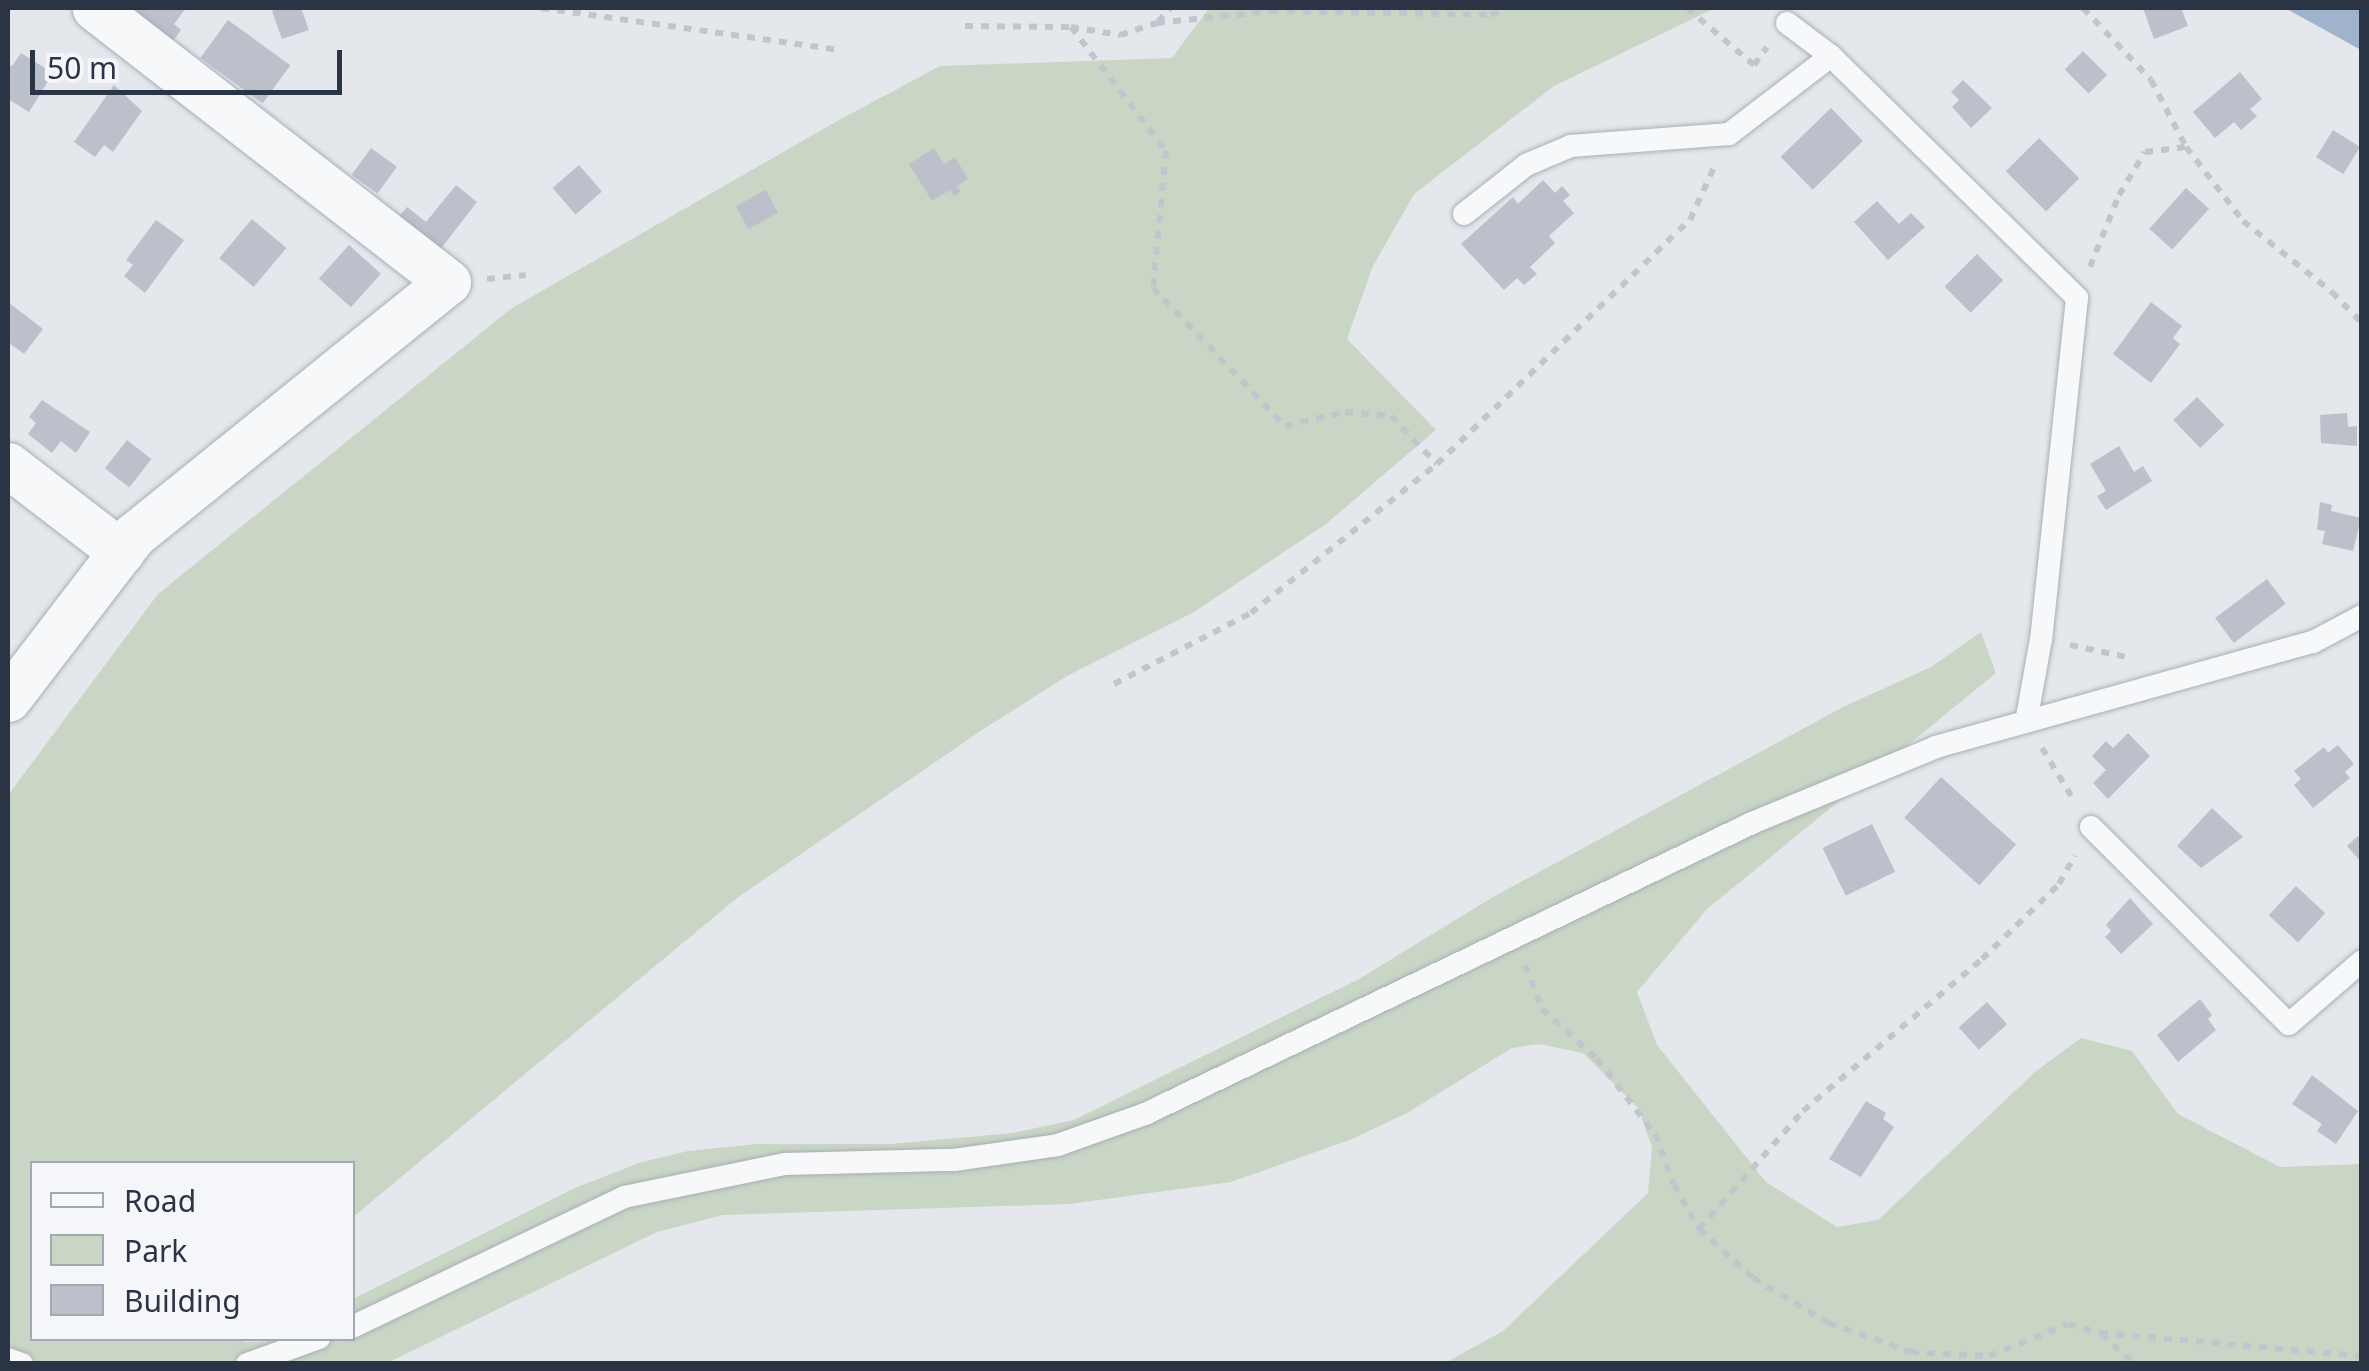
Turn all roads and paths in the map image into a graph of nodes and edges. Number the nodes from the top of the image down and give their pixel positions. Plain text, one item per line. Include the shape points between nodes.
1 (95, 8) edge
2 (541, 8) edge
3 (1170, 8) edge
4 (1506, 8) edge
5 (1687, 8) edge
6 (2083, 8) edge
7 (1787, 23) joint
8 (1157, 24) junction
9 (965, 26) dead end
10 (1071, 27) junction
11 (838, 50) dead end
12 (1831, 56) junction
13 (1729, 134) junction
14 (2186, 147) junction
15 (1464, 214) dead end
16 (2078, 298) junction
17 (2362, 323) edge
18 (1437, 464) junction
19 (8, 465) edge
20 (121, 552) junction
21 (2362, 616) edge
22 (2042, 639) junction
23 (2201, 673) junction
24 (1114, 684) dead end
25 (8, 699) edge
26 (2026, 722) junction
27 (2091, 827) junction
28 (1514, 937) junction
29 (2362, 961) edge
30 (1699, 1229) junction
31 (355, 1326) edge
32 (2100, 1332) junction
33 (311, 1341) edge
34 (2362, 1356) edge
35 (8, 1359) edge
36 (22, 1364) edge
37 (247, 1364) edge
38 (2134, 1364) edge

1 - 20 street via 448,282
2 - 11 path
3 - 8 path
4 - 8 path via 1491,15 1272,11
5 - 7 path via 1754,65
6 - 14 path via 2151,80
7 - 12 lane
8 - 10 path via 1120,35
9 - 10 path
10 - 18 path via 1166,152 1153,288 1285,426 1345,412 1391,416
12 - 13 lane
12 - 16 lane
13 - 15 lane via 1572,146 1526,165
13 - 18 path via 1690,220
14 - 16 path via 2146,152 2119,196
14 - 17 path via 2243,222
16 - 22 lane
18 - 24 path via 1251,613
19 - 20 street
20 - 25 street
21 - 23 lane via 2313,642
22 - 23 path
22 - 26 lane
23 - 26 lane
26 - 27 path
26 - 28 lane via 1936,747 1752,823
27 - 29 lane via 2289,1024
27 - 30 path via 2058,884 1982,959 1803,1111
28 - 30 path via 1542,1009 1597,1059 1655,1134
28 - 31 lane via 1145,1114 1058,1146 954,1160 785,1164 624,1197
30 - 32 path via 1752,1278 1829,1323 1911,1352 1989,1356 2068,1324
32 - 34 path
32 - 38 path
33 - 37 lane
35 - 36 lane

